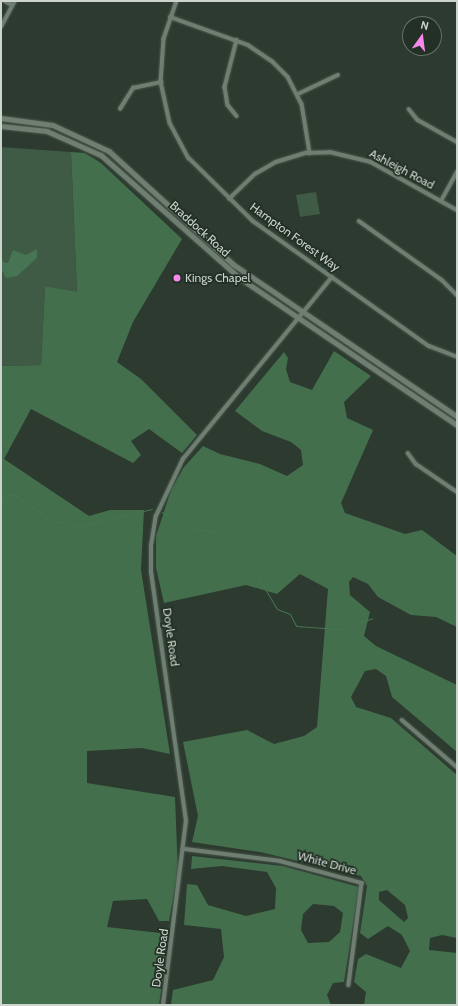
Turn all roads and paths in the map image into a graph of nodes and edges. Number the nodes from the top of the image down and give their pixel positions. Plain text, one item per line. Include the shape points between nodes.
1 (5, 1) edge
2 (15, 1) edge
3 (177, 1) edge
4 (12, 5) junction
5 (170, 17) junction
6 (1, 27) edge
7 (237, 40) junction
8 (338, 75) dead end
9 (161, 82) junction
10 (298, 94) junction
11 (120, 109) dead end
12 (410, 109) dead end
13 (237, 116) dead end
14 (1, 118) edge
15 (1, 126) edge
16 (457, 142) edge
17 (310, 153) junction
18 (457, 172) edge
19 (229, 199) junction
20 (441, 201) junction
21 (457, 210) edge
22 (359, 221) dead end
23 (332, 277) junction
24 (457, 295) edge
25 (305, 314) junction
26 (300, 319) junction
27 (457, 357) edge
28 (457, 416) edge
29 (457, 425) edge
30 (408, 453) dead end
31 (457, 492) edge
32 (402, 720) dead end
33 (457, 767) edge
34 (185, 849) junction
35 (349, 985) dead end
36 (164, 1005) edge

1 - 4 street
2 - 4 street
3 - 5 street, Hampton Forest Way
4 - 6 street
5 - 7 street
5 - 9 street, Hampton Forest Way via 162,47
7 - 10 street via 273,62
7 - 13 street via 225,87 228,105
8 - 10 street
9 - 11 street via 133,88
9 - 19 street, Hampton Forest Way via 167,115 181,145 199,170
10 - 17 street via 307,119
12 - 16 street via 418,120
14 - 25 main road, Braddock Road via 48,124 96,143 120,160 233,264
15 - 26 main road, Braddock Road via 47,131 96,152 118,168 216,259
17 - 19 street, Ashleigh Road via 265,167
17 - 20 street, Ashleigh Road via 338,153 363,159
18 - 20 street
19 - 23 street, Hampton Forest Way via 253,221
20 - 21 street, Ashleigh Road
22 - 24 street via 442,280
23 - 25 street, Doyle Road
23 - 27 street, Hampton Forest Way via 429,346
25 - 26 street, Doyle Road
25 - 28 main road, Braddock Road
26 - 29 main road, Braddock Road
26 - 34 street, Doyle Road via 182,460 160,502 152,531 151,573 183,798
30 - 31 street via 416,464
32 - 33 street
34 - 35 street, White Drive via 280,861 362,882
34 - 36 street, Doyle Road

